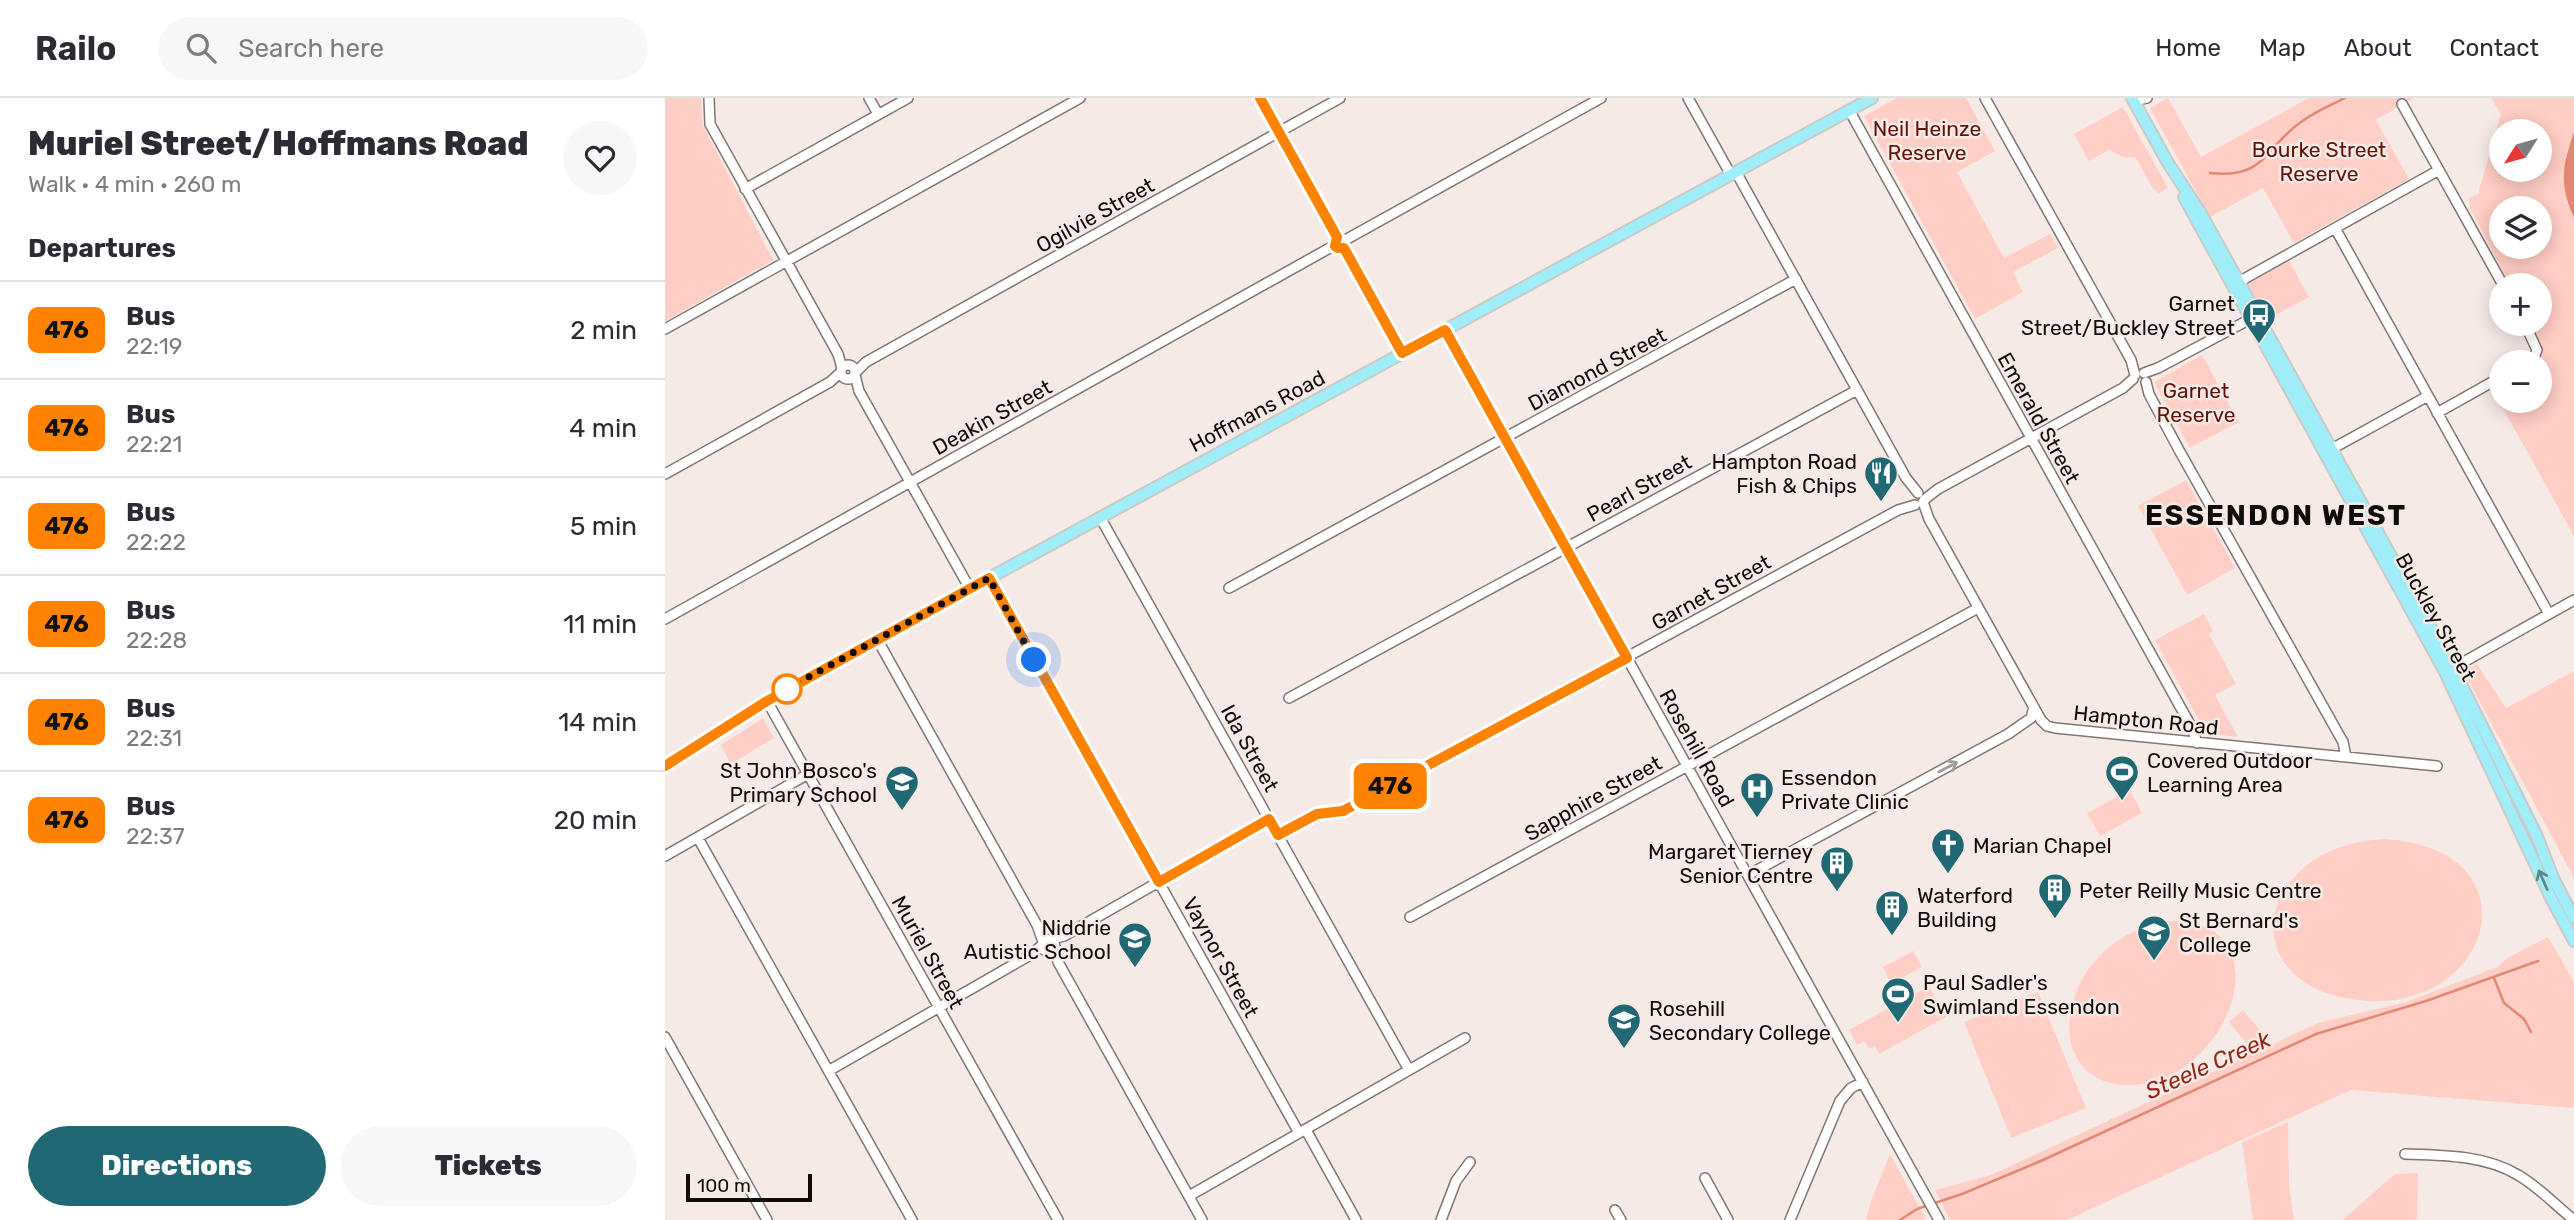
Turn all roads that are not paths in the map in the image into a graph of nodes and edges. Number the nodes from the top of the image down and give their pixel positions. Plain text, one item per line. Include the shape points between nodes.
1 (709, 98) edge
2 (869, 98) edge
3 (908, 98) edge
4 (1080, 98) edge
5 (1260, 98) edge
6 (1340, 98) edge
7 (1601, 98) edge
8 (1688, 98) edge
9 (1872, 98) edge
10 (1985, 98) edge
11 (2147, 98) edge
12 (2133, 100) edge
13 (2402, 104) dead end
14 (1849, 110) junction
15 (878, 114) junction
16 (1279, 132) junction
17 (2439, 170) junction
18 (1733, 173) junction
19 (745, 188) junction
20 (2335, 228) junction
21 (1341, 242) junction
22 (786, 262) junction
23 (2496, 273) edge
24 (1796, 279) junction
25 (2235, 284) junction
26 (2253, 317) junction
27 (665, 329) edge
28 (1445, 330) junction
29 (1402, 353) junction
30 (848, 372) junction
31 (2140, 379) junction
32 (2489, 384) edge
33 (1857, 390) junction
34 (2428, 396) junction
35 (2437, 413) junction
36 (1505, 438) junction
37 (2031, 438) junction
38 (2328, 451) junction
39 (665, 474) edge
40 (910, 483) junction
41 (1918, 499) junction
42 (1100, 517) junction
43 (1566, 548) junction
44 (989, 578) junction
45 (1229, 588) dead end
46 (970, 589) junction
47 (2574, 600) edge
48 (1978, 608) junction
49 (2549, 614) junction
50 (665, 619) edge
51 (877, 639) junction
52 (1627, 658) junction
53 (2449, 670) junction
54 (1290, 698) dead end
55 (767, 701) junction
56 (2033, 707) junction
57 (2197, 743) junction
58 (2346, 757) junction
59 (665, 766) edge
60 (1688, 766) junction
61 (2437, 766) dead end
62 (808, 774) junction
63 (1269, 819) junction
64 (1278, 835) junction
65 (698, 838) junction
66 (665, 856) edge
67 (1748, 875) junction
68 (1159, 882) junction
69 (1410, 918) dead end
70 (2574, 918) edge
71 (2574, 941) edge
72 (1049, 945) junction
73 (939, 1007) junction
74 (665, 1037) edge
75 (1465, 1038) dead end
76 (829, 1070) junction
77 (1409, 1070) junction
78 (1863, 1082) junction
79 (1303, 1132) junction
80 (2405, 1154) dead end
81 (1470, 1162) dead end
82 (1705, 1178) dead end
83 (1189, 1196) junction
84 (1615, 1210) dead end
85 (1939, 1219) edge
86 (767, 1220) edge
87 (912, 1220) edge
88 (1058, 1220) edge
89 (1202, 1220) edge
90 (1356, 1220) edge
91 (1441, 1220) edge
92 (1621, 1220) edge
93 (1728, 1220) edge
94 (1790, 1220) edge
95 (2574, 1220) edge

1 - 19 street via 710,124
2 - 15 street
3 - 15 street
4 - 22 street
5 - 16 street
6 - 16 street, Ogilvie Street
7 - 21 street, Deakin Street
8 - 18 street, Hampton Road
9 - 14 main road, Hoffmans Road
10 - 31 street
11 - 12 street
12 - 25 main road, Buckley Street via 2200,212
13 - 17 street
14 - 18 main road, Hoffmans Road
14 - 37 street, Emerald Street
15 - 19 street
16 - 21 street
16 - 30 street, Ogilvie Street
17 - 20 street
17 - 23 street
18 - 24 street, Hampton Road
18 - 28 main road, Hoffmans Road
19 - 22 street
20 - 25 street
20 - 34 street
21 - 29 street
21 - 40 street, Deakin Street
22 - 27 street
22 - 30 street
24 - 33 street, Hampton Road
24 - 36 street, Diamond Street
25 - 26 main road, Buckley Street
26 - 31 street, Garnet Street
26 - 38 main road, Buckley Street
28 - 29 main road, Hoffmans Road
28 - 36 street, Rosehill Road
29 - 42 main road, Hoffmans Road
30 - 39 street, Ogilvie Street
30 - 40 street
31 - 37 street, Garnet Street
31 - 58 street via 2343,742
32 - 35 street
33 - 41 street, Hampton Road
33 - 43 street, Pearl Street
34 - 35 street
34 - 38 street
35 - 49 street
36 - 43 street, Rosehill Road
36 - 45 street, Diamond Street
37 - 41 street, Garnet Street
37 - 57 street, Emerald Street
38 - 53 main road, Buckley Street
40 - 46 street
40 - 50 street, Deakin Street
41 - 48 street, Hampton Road
41 - 52 street, Garnet Street
42 - 44 main road, Hoffmans Road
42 - 63 street, Ida Street
43 - 52 street, Rosehill Road
43 - 54 street, Pearl Street
44 - 46 main road, Hoffmans Road
44 - 68 street, Vaynor Street
46 - 51 main road, Hoffmans Road
47 - 49 street
48 - 56 street, Hampton Road
48 - 60 street, Sapphire Street
49 - 53 street
51 - 55 main road, Hoffmans Road
51 - 72 street
52 - 60 street, Rosehill Road
52 - 64 street, Garnet Street via 1343,811 1317,814
53 - 70 main road, Buckley Street via 2536,834
71 -> 53 main road, Buckley Street
55 - 59 main road, Hoffmans Road
55 - 62 street, Muriel Street
56 - 57 street, Hampton Road via 2050,727
67 -> 56 street via 2008,734 2031,718
57 - 58 street, Hampton Road
58 - 61 street, Hampton Road
60 - 67 street, Rosehill Road
60 - 69 street, Sapphire Street
62 - 65 street
62 - 73 street, Muriel Street
63 - 64 street, Ida Street
63 - 68 street
64 - 77 street, Ida Street
65 - 66 street
65 - 76 street
67 - 78 street, Rosehill Road
68 - 72 street
68 - 79 street, Vaynor Street
72 - 73 street
72 - 83 street
73 - 76 street
73 - 88 street, Muriel Street
74 - 86 street
75 - 77 street
76 - 87 street
77 - 79 street
78 - 85 street, Rosehill Road
78 - 94 street via 1840,1101
79 - 83 street
79 - 90 street, Vaynor Street
80 - 95 street via 2494,1165 2517,1174
81 - 91 street via 1456,1181
82 - 93 street
83 - 89 street
84 - 92 street

